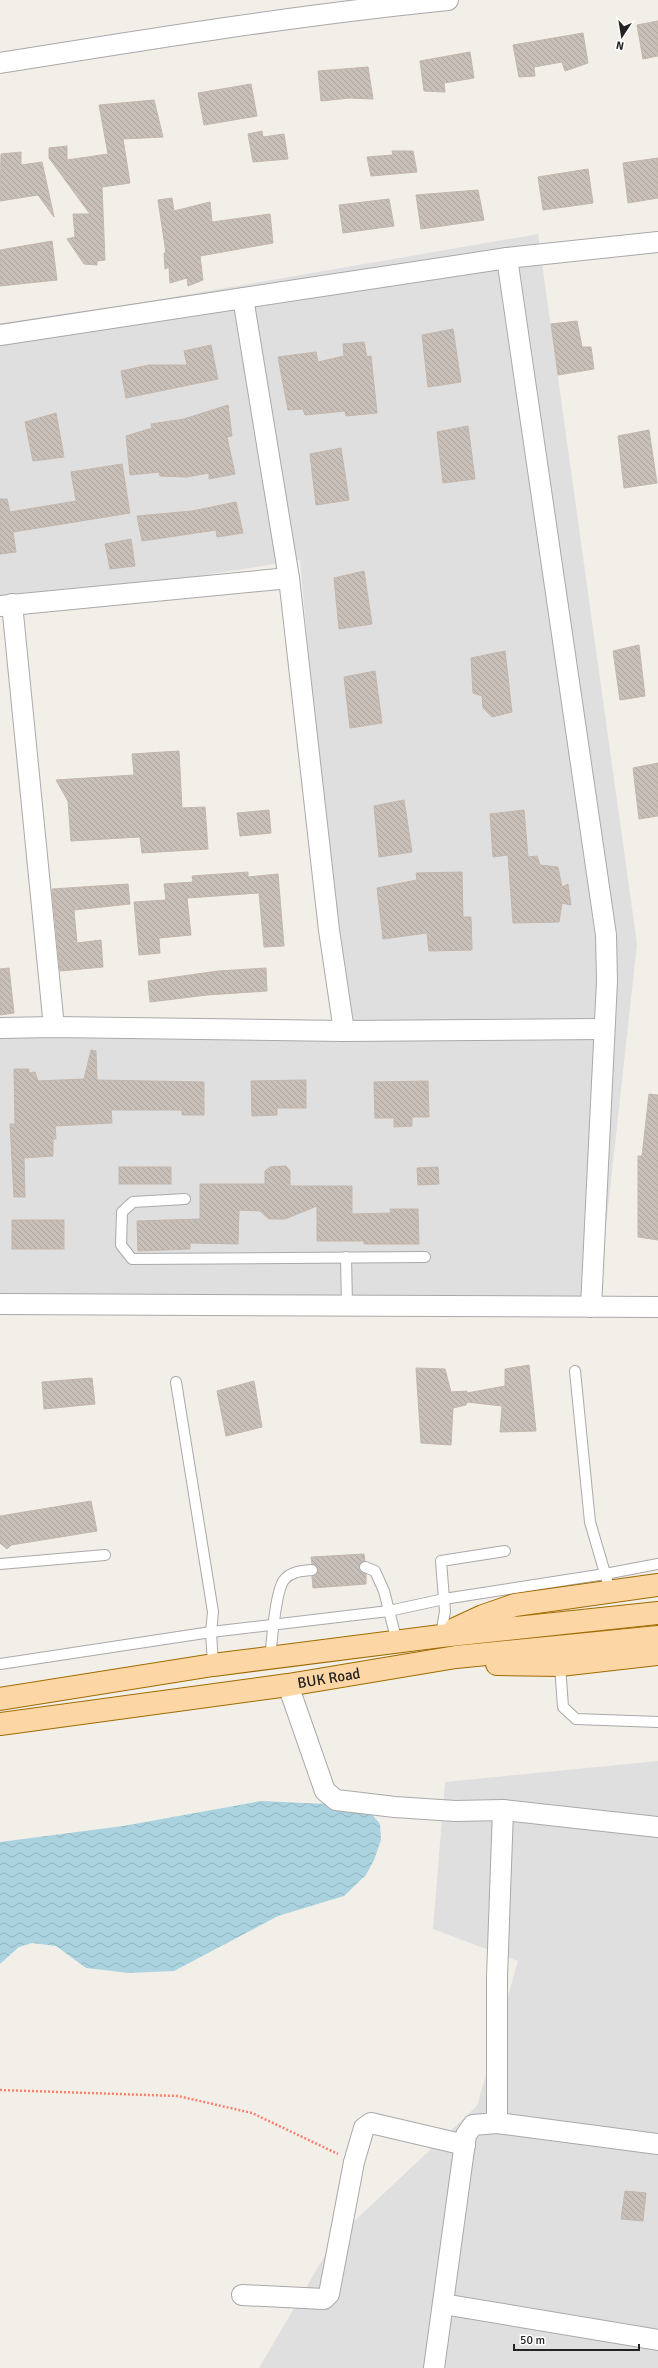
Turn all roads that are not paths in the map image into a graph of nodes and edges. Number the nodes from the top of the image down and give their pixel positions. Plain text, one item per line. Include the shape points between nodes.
1 (448, 0) edge
2 (0, 63) edge
3 (658, 242) edge
4 (506, 258) junction
5 (243, 298) junction
6 (0, 335) edge
7 (289, 578) junction
8 (6, 605) edge
9 (54, 1027) junction
10 (0, 1028) edge
11 (603, 1029) junction
12 (344, 1031) junction
13 (185, 1199) dead end
14 (346, 1257) junction
15 (425, 1257) dead end
16 (0, 1304) edge
17 (348, 1306) junction
18 (658, 1306) edge
19 (591, 1307) junction
20 (575, 1371) dead end
21 (176, 1382) dead end
22 (505, 1551) dead end
23 (105, 1555) dead end
24 (0, 1564) edge
25 (658, 1564) edge
26 (365, 1567) dead end
27 (312, 1570) dead end
28 (608, 1583) junction
29 (658, 1585) edge
30 (444, 1599) junction
31 (389, 1611) junction
32 (658, 1613) edge
33 (275, 1624) junction
34 (211, 1632) junction
35 (441, 1636) junction
36 (658, 1636) edge
37 (397, 1642) junction
38 (658, 1654) edge
39 (456, 1657) junction
40 (270, 1659) junction
41 (0, 1664) edge
42 (212, 1664) junction
43 (560, 1665) junction
44 (288, 1685) junction
45 (0, 1699) edge
46 (658, 1722) edge
47 (0, 1724) edge
48 (503, 1810) junction
49 (658, 1827) edge
50 (497, 2123) junction
51 (658, 2144) edge
52 (465, 2145) junction
53 (242, 2295) dead end
54 (443, 2304) junction
55 (658, 2340) edge
56 (434, 2368) edge

1 - 2 street via 152,38
3 - 4 street
4 - 5 street
4 - 11 street via 606,936 607,981
5 - 6 street
5 - 7 street
7 - 8 street
7 - 12 street via 329,930
8 - 9 street
9 - 10 street
9 - 12 street
11 - 12 street
11 - 19 street
13 - 14 lane via 133,1202 122,1212 121,1245 132,1259
14 - 15 lane
14 - 17 lane
16 - 17 street
17 - 19 street
18 - 19 street
20 - 28 lane via 590,1522
21 - 34 lane via 213,1612
22 - 30 lane via 442,1561
23 - 24 lane
25 - 28 lane
26 - 31 lane via 375,1571
27 - 33 lane via 296,1571 284,1580 278,1597
28 - 29 main road
28 - 30 lane
28 - 35 main road via 515,1605 482,1616
30 - 31 lane
30 - 35 lane
31 - 33 lane
31 - 37 lane
32 - 35 main road, BUK Road
33 - 34 lane
33 - 40 lane
34 - 41 lane
34 - 42 lane
35 - 37 main road, BUK Road
36 - 39 main road, BUK Road
37 - 40 main road, BUK Road
38 - 43 main road
39 - 43 main road via 498,1664
39 - 44 main road, BUK Road
40 - 42 main road, BUK Road
42 - 45 main road, BUK Road
43 - 46 lane via 563,1707 576,1718
44 - 47 main road, BUK Road
44 - 48 street via 325,1791 332,1798 395,1807 455,1811
48 - 49 street
48 - 50 street via 497,1977
50 - 51 street
50 - 52 street via 473,2126 466,2135
52 - 53 street via 371,2123 364,2128 354,2162 329,2294 324,2299
52 - 54 street
54 - 55 street
54 - 56 street

